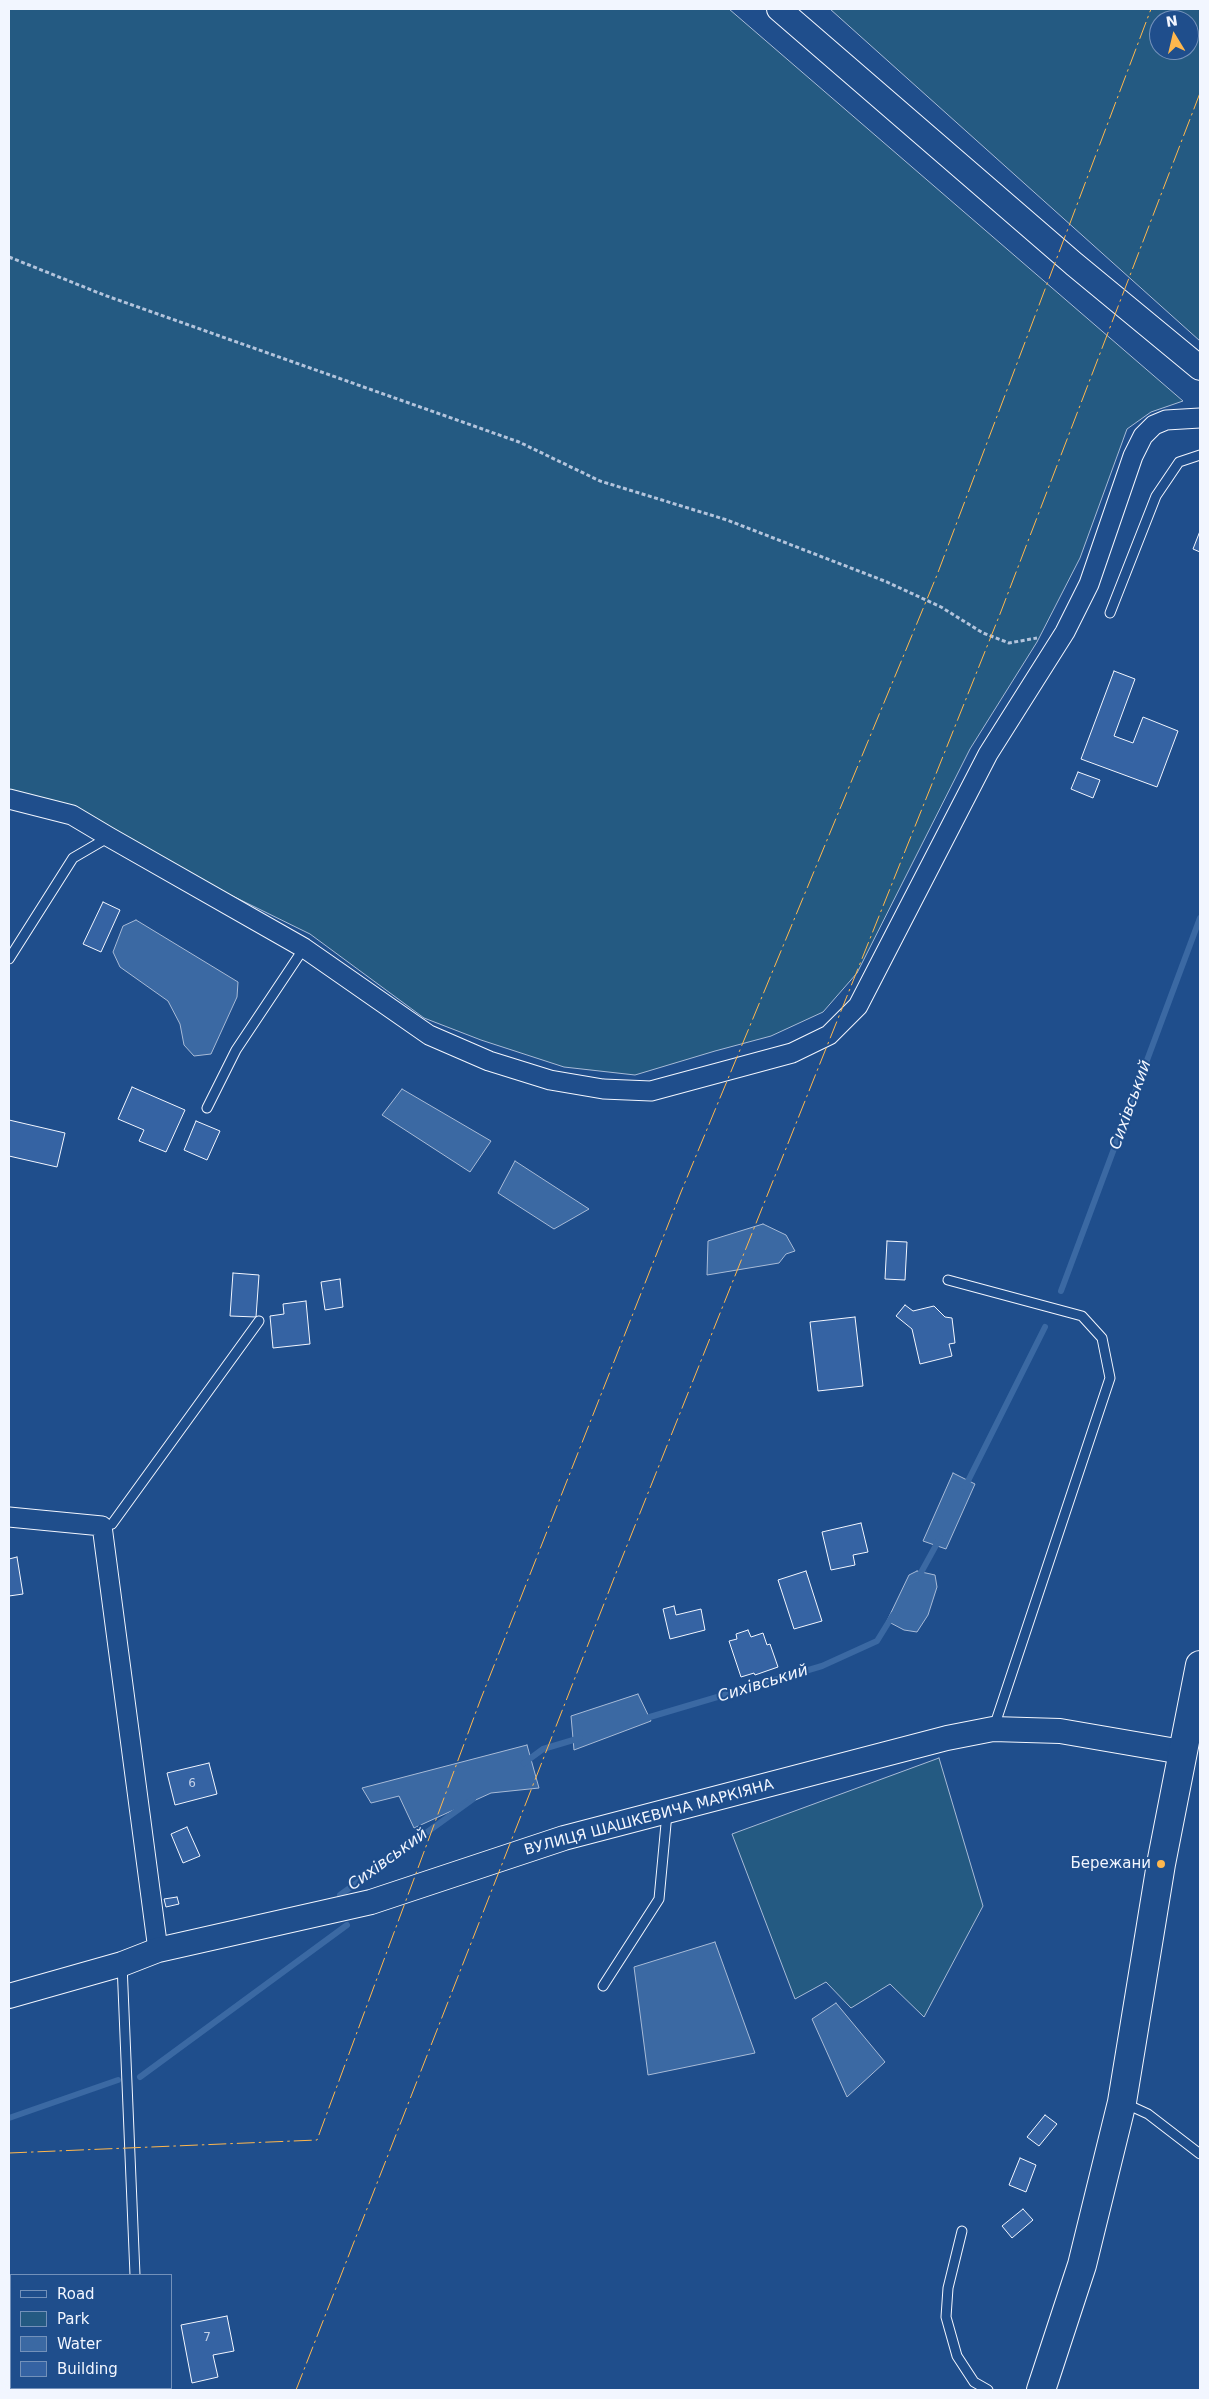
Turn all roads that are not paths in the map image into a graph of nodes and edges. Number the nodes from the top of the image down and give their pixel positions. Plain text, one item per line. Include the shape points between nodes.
1 (779, 9) edge
2 (1200, 368) edge
3 (1200, 418) edge
4 (1200, 455) edge
5 (1110, 613) dead end
6 (9, 799) edge
7 (108, 838) junction
8 (304, 948) junction
9 (9, 959) edge
10 (206, 1108) dead end
11 (948, 1280) dead end
12 (259, 1321) dead end
13 (9, 1516) edge
14 (102, 1526) junction
15 (1200, 1665) edge
16 (993, 1729) junction
17 (1191, 1755) edge
18 (667, 1812) junction
19 (158, 1950) junction
20 (122, 1964) junction
21 (603, 1986) dead end
22 (9, 1996) edge
23 (1122, 2102) junction
24 (1200, 2154) edge
25 (962, 2231) dead end
26 (135, 2274) edge
27 (988, 2390) edge
28 (1041, 2390) edge

1 - 2 street via 1074,264
3 - 8 street via 1166,420 1142,436 1088,584 1065,632 988,754 858,1006 829,1035 792,1053 651,1092 603,1089 550,1080 489,1061 429,1035
4 - 5 lane via 1179,462 1156,496
6 - 7 street via 72,814
7 - 8 street
7 - 9 lane via 73,858
8 - 10 lane via 236,1050
11 - 16 lane via 1082,1316 1102,1338 1110,1378
12 - 14 lane via 112,1524
13 - 14 street
14 - 19 street
15 - 17 highway
16 - 17 street, ВУЛИЦЯ ШАШКЕВИЧА МАРКІЯНА via 1060,1731
16 - 18 street, ВУЛИЦЯ ШАШКЕВИЧА МАРКІЯНА via 947,1738
17 - 23 highway
18 - 19 street, ВУЛИЦЯ ШАШКЕВИЧА МАРКІЯНА via 564,1838 371,1902
18 - 21 lane via 659,1899
19 - 20 street, ВУЛИЦЯ ШАШКЕВИЧА МАРКІЯНА
20 - 22 street, ВУЛИЦЯ ШАШКЕВИЧА МАРКІЯНА
20 - 26 lane
23 - 24 lane via 1148,2114
23 - 28 highway via 1082,2266
25 - 27 lane via 948,2288 946,2317 957,2356 974,2382

